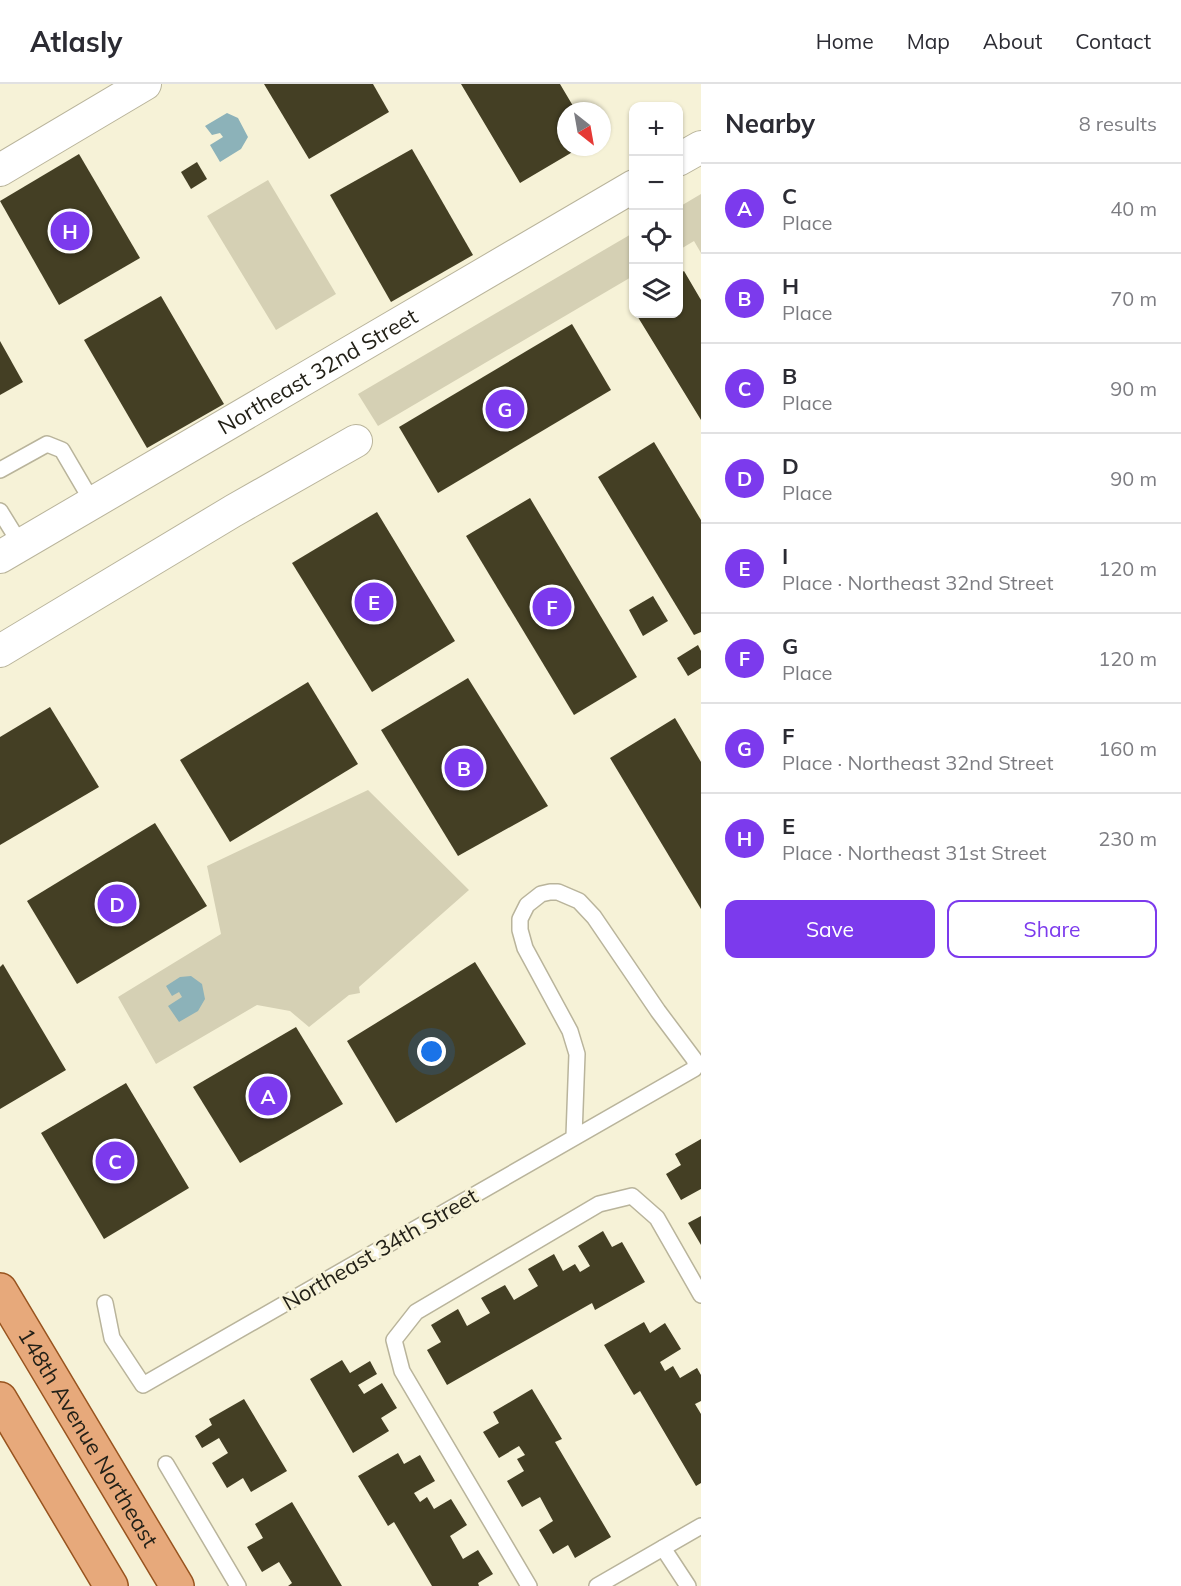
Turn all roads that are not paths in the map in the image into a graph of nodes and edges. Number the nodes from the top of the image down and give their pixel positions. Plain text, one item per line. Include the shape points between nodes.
1 (145, 84) edge
2 (701, 147) edge
3 (683, 157) edge
4 (0, 170) edge
5 (629, 188) edge
6 (356, 441) dead end
7 (0, 470) edge
8 (93, 503) junction
9 (0, 511) edge
10 (10, 551) edge
11 (0, 651) edge
12 (574, 1136) junction
13 (0, 1290) edge
14 (701, 1295) edge
15 (105, 1304) dead end
16 (0, 1399) edge
17 (166, 1464) dead end
18 (701, 1526) edge
19 (663, 1548) junction
20 (111, 1586) edge
21 (177, 1586) edge
22 (238, 1586) edge
23 (529, 1586) edge
24 (597, 1586) edge
25 (688, 1586) edge

1 - 4 street
2 - 3 street
5 - 8 street, Northeast 32nd Street
6 - 11 street
7 - 8 lane via 47,444 54,446 62,450
8 - 10 street, Northeast 32nd Street
9 - 10 lane
12 - 12 lane, Northeast 34th Street via 575,1044 519,930 523,910 534,898 558,892 588,910 696,1066
12 - 15 lane, Northeast 34th Street via 142,1386 112,1338
13 - 21 main road, 148th Avenue Northeast
14 - 23 lane via 657,1218 632,1196 599,1204 416,1312 394,1340 402,1371
16 - 20 main road
17 - 22 lane
18 - 19 lane
19 - 24 lane
19 - 25 lane

